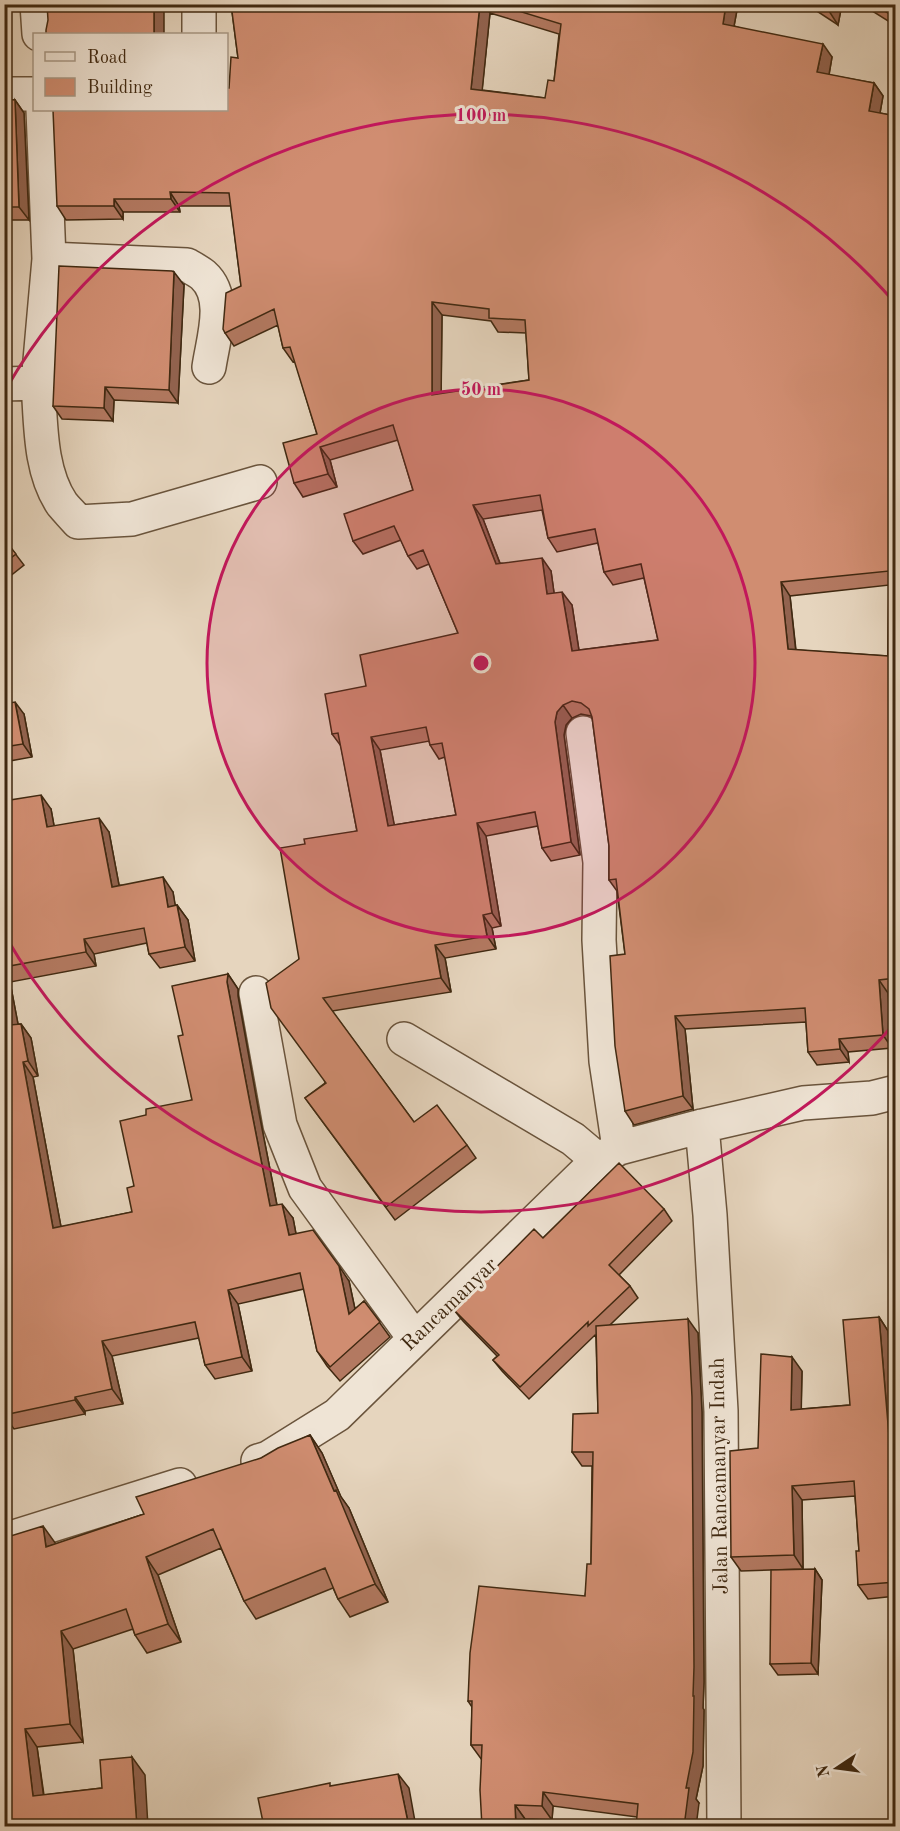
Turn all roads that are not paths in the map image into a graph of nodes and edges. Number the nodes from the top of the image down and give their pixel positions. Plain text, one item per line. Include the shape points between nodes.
1 (38, 4) edge
2 (199, 4) edge
3 (39, 33) edge
4 (199, 33) edge
5 (4, 94) edge
6 (33, 94) edge
7 (43, 111) edge
8 (49, 259) junction
9 (209, 367) dead end
10 (38, 383) junction
11 (4, 384) edge
12 (260, 482) dead end
13 (583, 733) dead end
14 (256, 993) dead end
15 (404, 1039) dead end
16 (896, 1092) edge
17 (702, 1126) junction
18 (608, 1154) junction
19 (415, 1339) junction
20 (5, 1536) edge
21 (724, 1827) edge

1 - 3 street
2 - 4 street
5 - 6 street
7 - 8 street
8 - 9 street via 187,265 204,276 218,302
8 - 10 street
10 - 11 street
10 - 12 street via 42,443 49,475 61,503 78,522 132,519
13 - 18 street via 600,862 599,940
14 - 19 street via 280,1125 305,1188
15 - 18 street via 573,1139
16 - 17 street, Rancamanyar via 872,1098 803,1103
17 - 18 street, Rancamanyar
17 - 21 street, Jalan Rancamanyar Indah via 721,1412
18 - 19 street, Rancamanyar
19 - 20 street, Rancamanyar via 337,1415 268,1458

